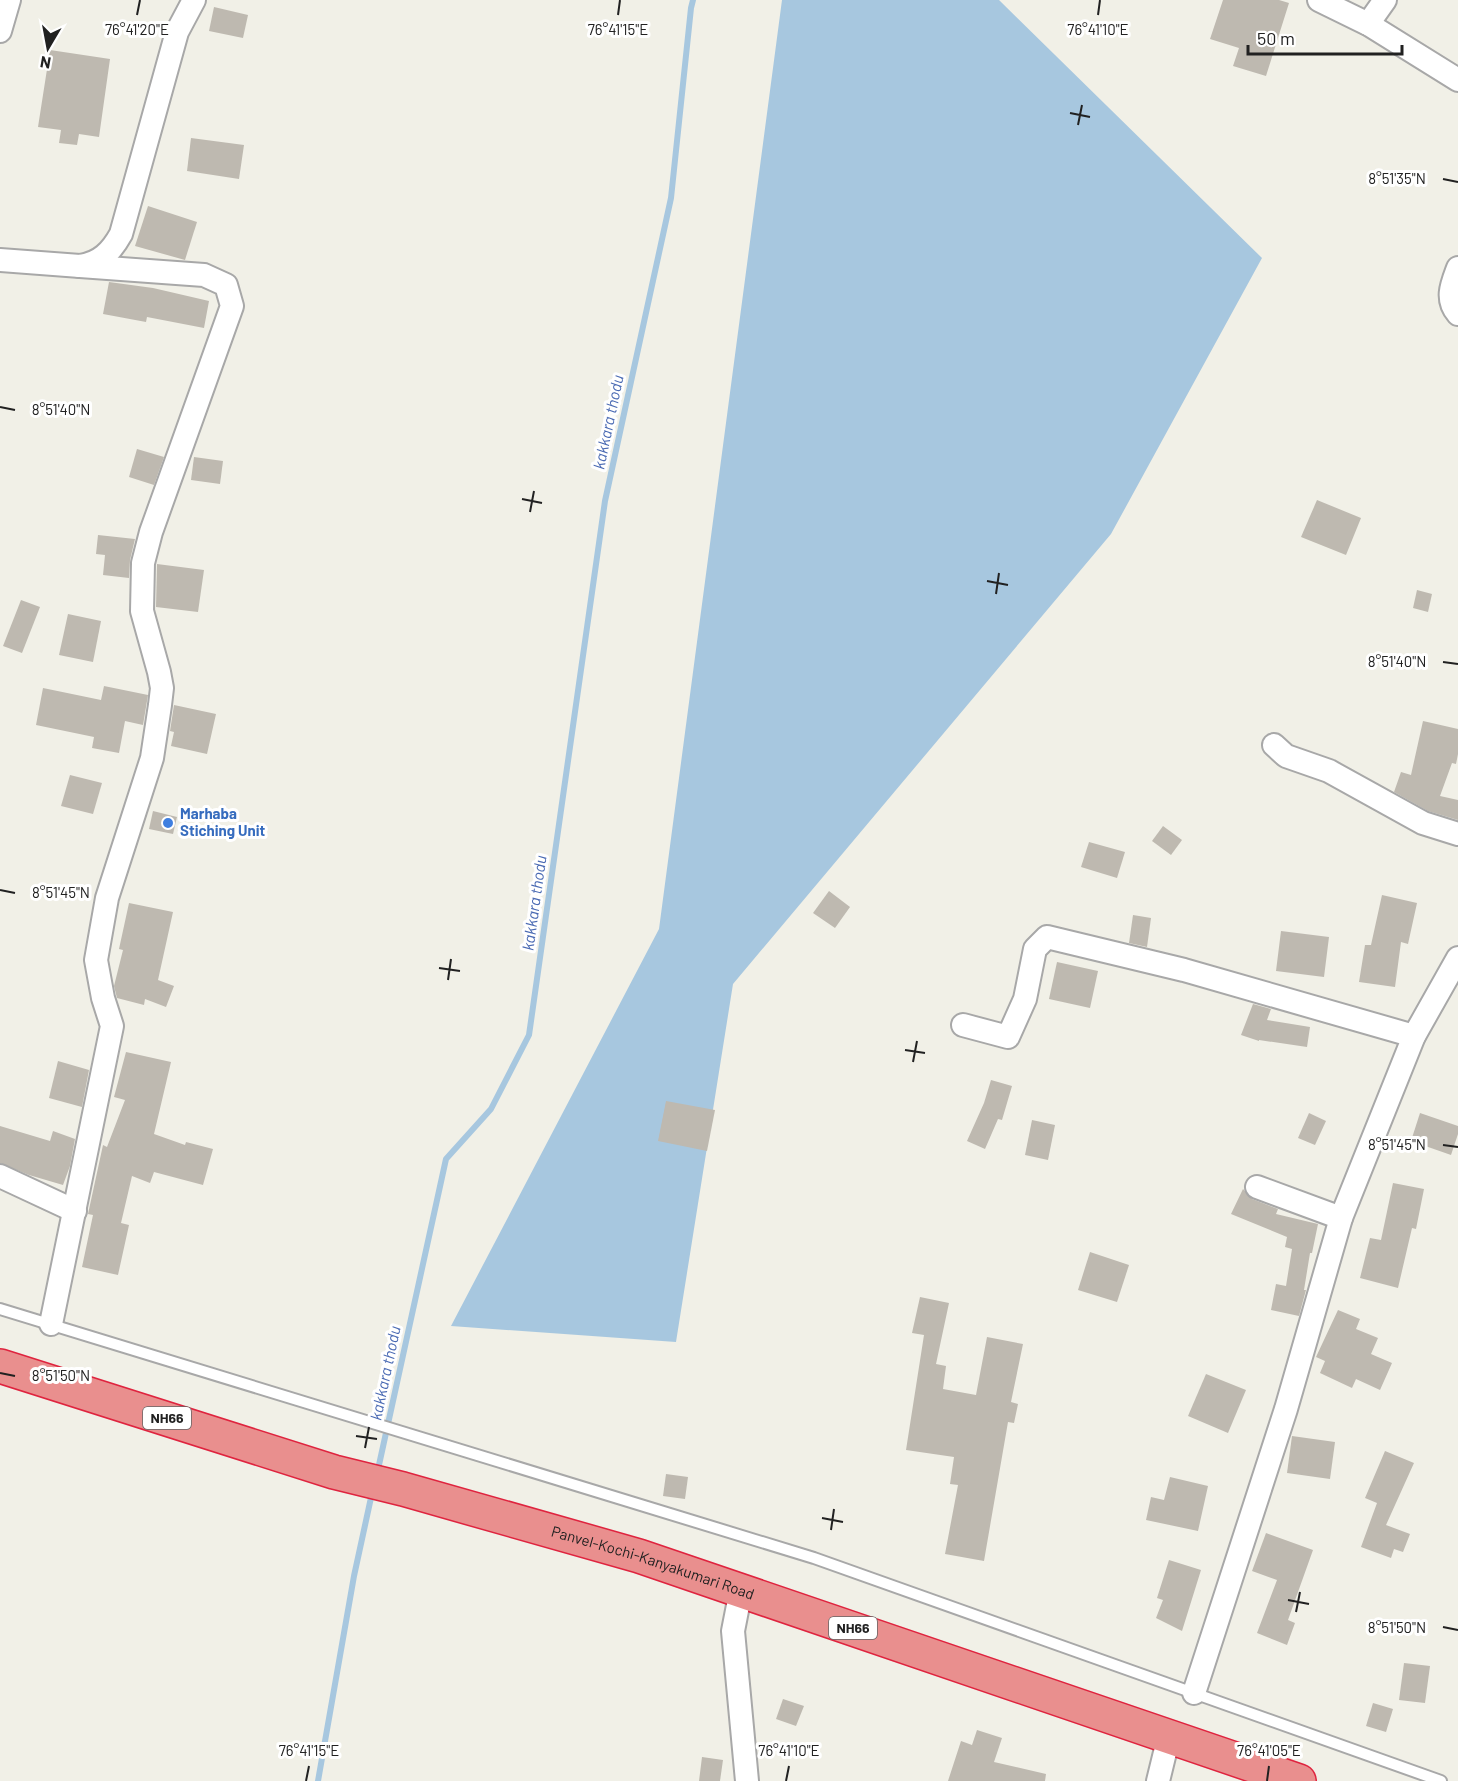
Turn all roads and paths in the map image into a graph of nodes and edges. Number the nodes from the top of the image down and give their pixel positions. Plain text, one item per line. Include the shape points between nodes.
1 (9, 0) edge
2 (194, 0) edge
3 (1319, 0) edge
4 (1385, 0) edge
5 (1368, 24) junction
6 (0, 31) edge
7 (1458, 80) edge
8 (0, 260) edge
9 (80, 266) junction
10 (1458, 268) edge
11 (1458, 314) edge
12 (1274, 745) dead end
13 (1458, 834) edge
14 (1458, 958) edge
15 (963, 1025) dead end
16 (1414, 1036) junction
17 (0, 1176) edge
18 (1257, 1187) dead end
19 (75, 1211) junction
20 (1341, 1218) junction
21 (0, 1309) edge
22 (51, 1324) junction
23 (0, 1366) edge
24 (741, 1590) junction
25 (1194, 1693) junction
26 (1169, 1736) junction
27 (747, 1781) edge
28 (1158, 1781) edge
29 (1299, 1781) edge
30 (1441, 1781) edge

1 - 6 street
2 - 9 street via 177,32 121,234 109,253
3 - 5 street
4 - 5 street
5 - 7 street
8 - 9 street
9 - 19 street via 204,275 226,285 232,306 143,563 142,611 162,688 152,758 106,898 96,960 112,1026
10 - 11 street via 1450,299
12 - 13 street via 1286,756 1329,771 1422,823
14 - 16 street
15 - 16 street via 1008,1037 1024,999 1035,948 1047,936 1184,970
16 - 20 street
17 - 19 street
18 - 20 street
19 - 22 street
20 - 25 street via 1286,1409
21 - 22 lane
22 - 25 lane via 814,1558
23 - 24 highway, Panvel-Kochi-Kanyakumari Road / NH66 via 334,1472 639,1556
24 - 26 highway, Panvel-Kochi-Kanyakumari Road / NH66
24 - 27 street via 733,1631
25 - 30 lane
26 - 28 street
26 - 29 highway, Panvel-Kochi-Kanyakumari Road / NH66

